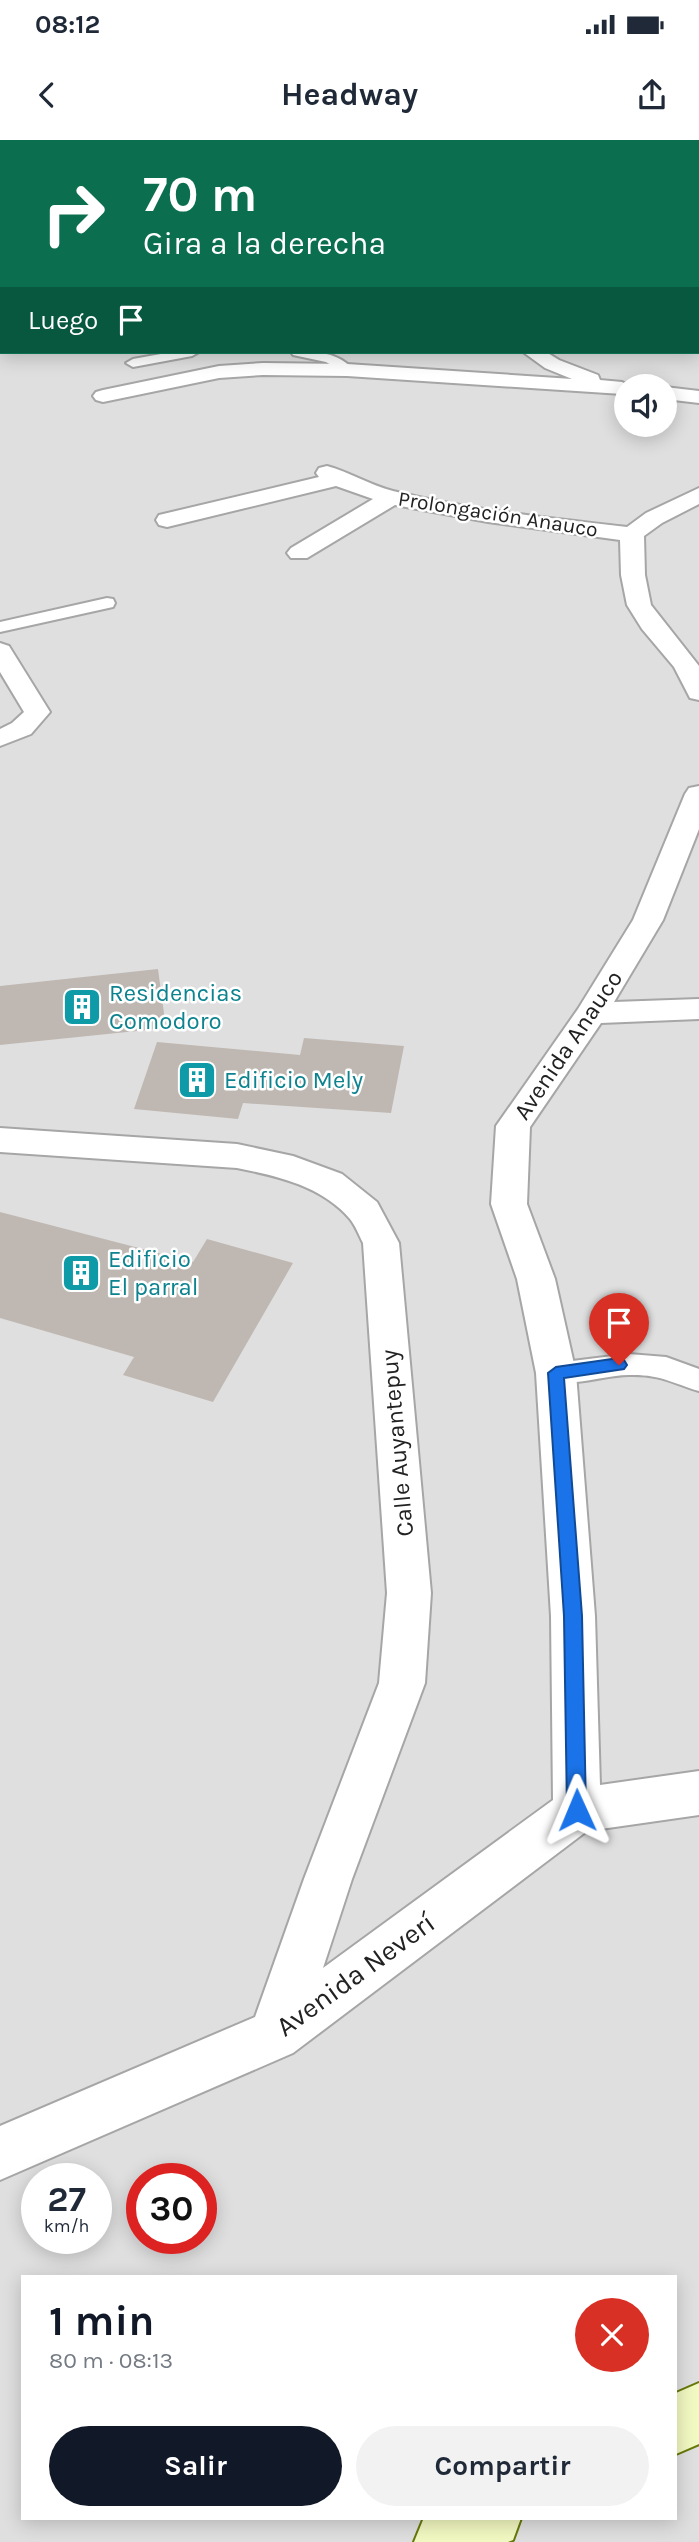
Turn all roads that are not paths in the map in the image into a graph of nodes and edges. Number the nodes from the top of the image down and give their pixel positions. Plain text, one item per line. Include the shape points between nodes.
1 (181, 354) edge
2 (312, 354) edge
3 (537, 354) edge
4 (133, 363) dead end
5 (348, 370) junction
6 (614, 386) edge
7 (614, 388) edge
8 (677, 394) edge
9 (103, 396) dead end
10 (699, 397) edge
11 (699, 495) edge
12 (391, 498) junction
13 (167, 520) dead end
14 (632, 534) junction
15 (299, 553) dead end
16 (107, 603) dead end
17 (0, 627) edge
18 (0, 651) edge
19 (699, 692) edge
20 (0, 738) edge
21 (699, 794) edge
22 (699, 1009) edge
23 (591, 1013) junction
24 (0, 1139) edge
25 (556, 1373) junction
26 (699, 1381) edge
27 (699, 1793) edge
28 (577, 1810) junction
29 (275, 2035) junction
30 (0, 2153) edge
31 (699, 2412) edge
32 (677, 2423) edge
33 (487, 2520) edge
34 (445, 2542) edge

1 - 4 lane
2 - 5 lane via 340,362
3 - 6 street via 568,371
5 - 7 street
5 - 9 street via 219,372
8 - 10 street
11 - 14 street
12 - 13 street, Prolongación Anauco via 333,476
12 - 14 street, Prolongación Anauco
12 - 15 street
14 - 19 street via 631,571 641,611 681,654
16 - 17 lane
18 - 20 street via 37,712 32,722
21 - 23 street, Avenida Anauco via 649,920
22 - 23 street
23 - 25 street, Avenida Anauco via 513,1126 509,1204 536,1279
24 - 29 street, Calle Auyantepuy via 237,1156 281,1165 329,1183 364,1211 381,1244 410,1593 402,1683
25 - 26 lane via 619,1365 658,1367
25 - 28 street, Avenida Anauco via 573,1616
27 - 28 street, Avenida Neverí
28 - 29 street, Avenida Neverí
29 - 30 street, Avenida Neverí
31 - 32 street
33 - 34 street

